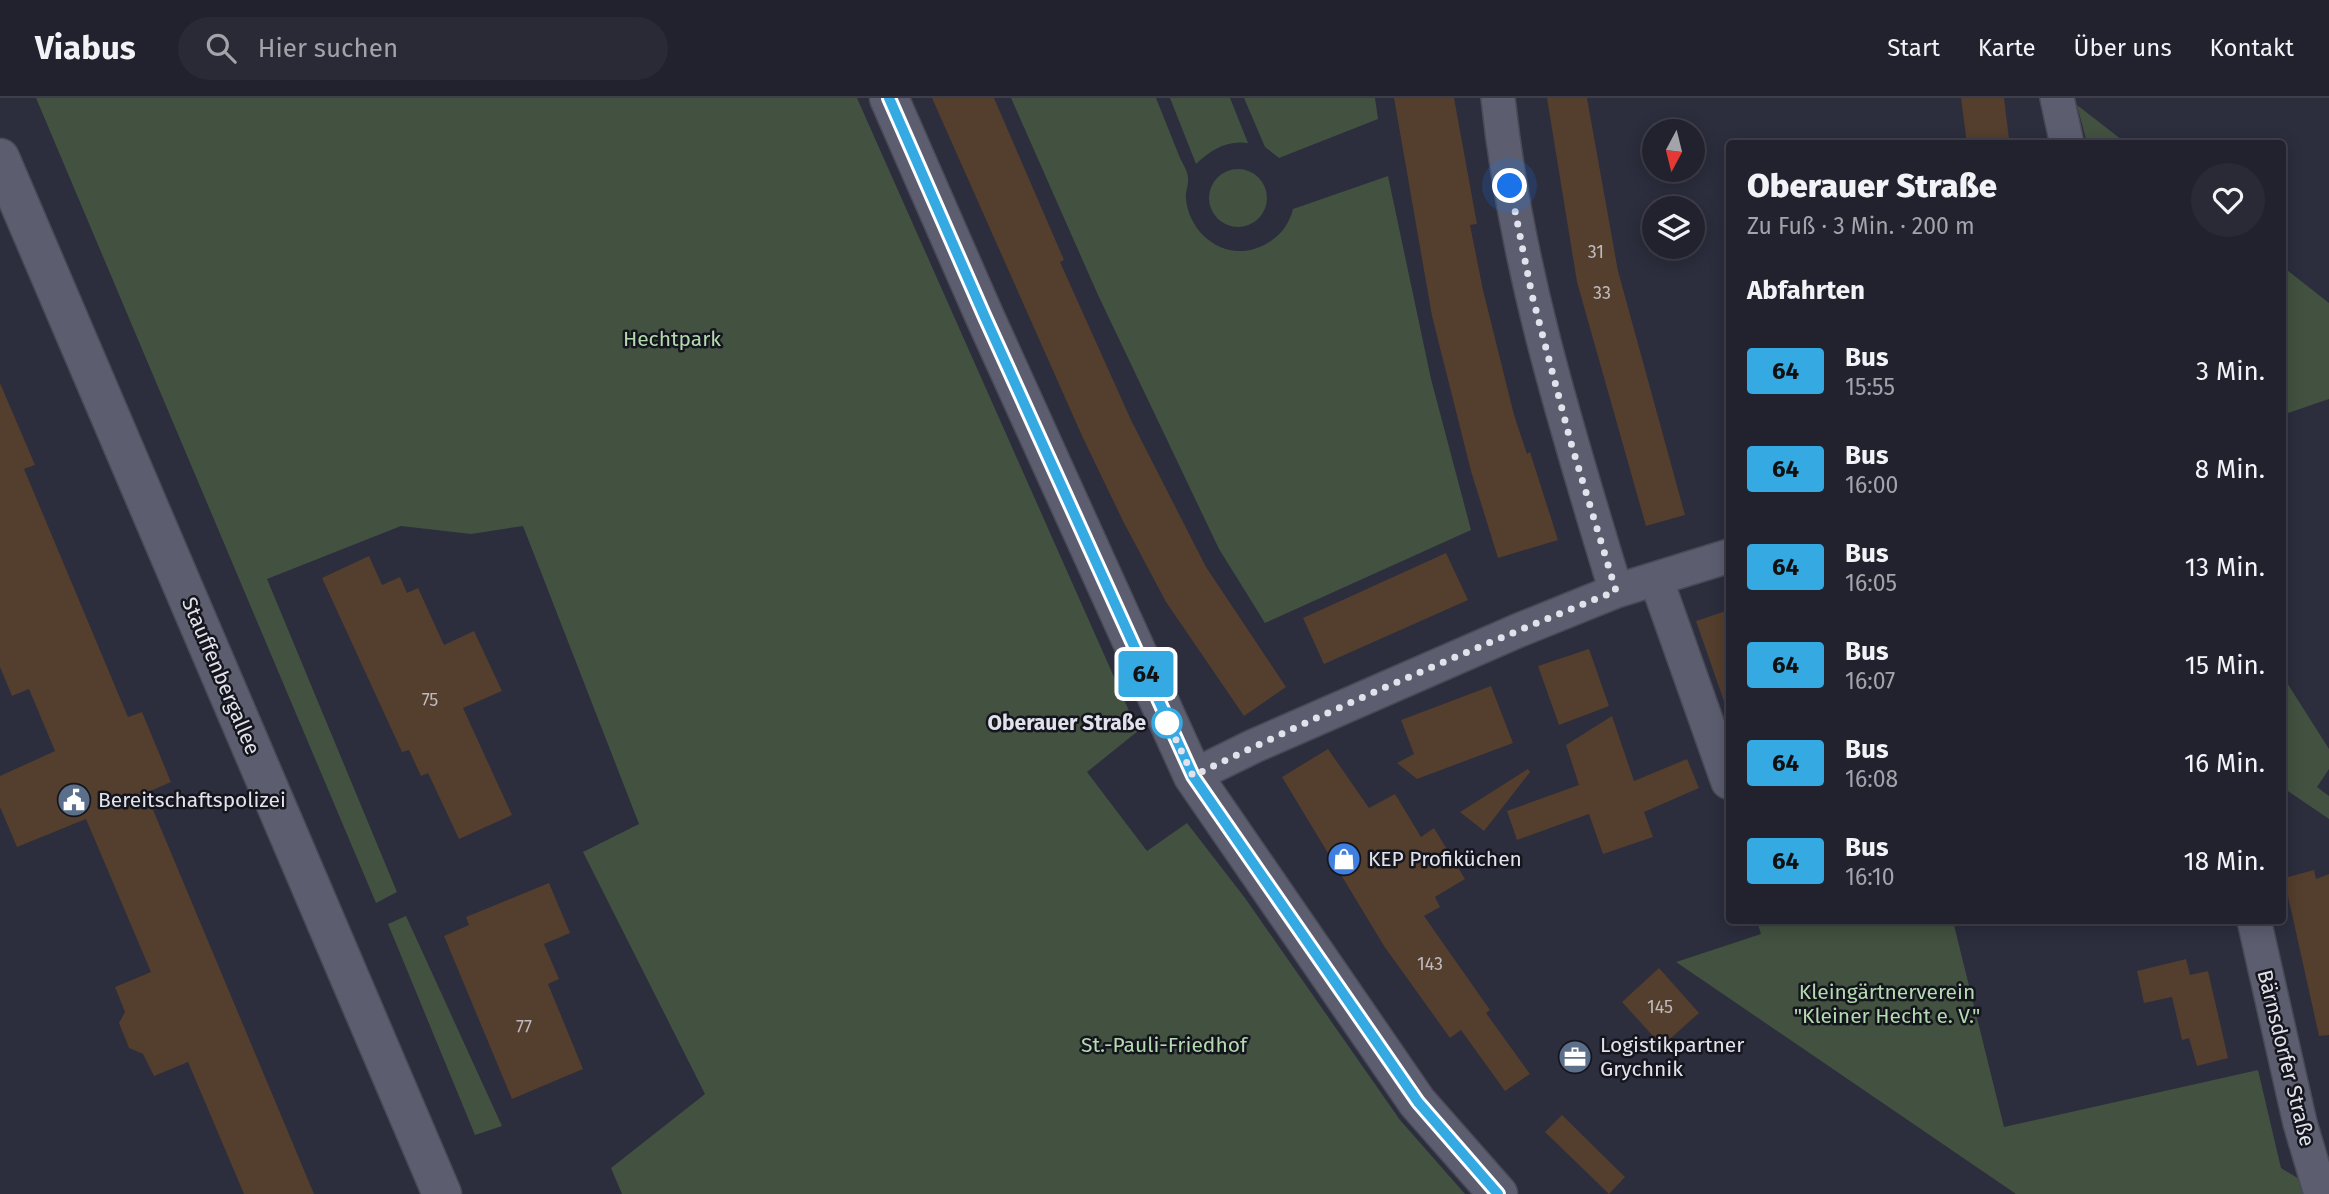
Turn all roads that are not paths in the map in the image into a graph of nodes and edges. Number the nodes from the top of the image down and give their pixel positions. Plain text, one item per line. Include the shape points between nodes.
1 (890, 98) edge
2 (1498, 98) edge
3 (2057, 98) edge
4 (2066, 140) edge
5 (0, 158) edge
6 (1726, 557) edge
7 (1656, 579) junction
8 (1616, 591) junction
9 (1193, 776) junction
10 (1726, 776) edge
11 (2255, 924) edge
12 (442, 1194) edge
13 (1498, 1194) edge
14 (2321, 1194) edge

1 - 9 street
2 - 8 street via 1532,295
3 - 4 street
5 - 12 street, Stauffenbergallee
6 - 7 street
7 - 8 street
7 - 10 street
8 - 9 street
9 - 13 street via 1418,1102
11 - 14 street, Bärnsdorfer Straße via 2300,1123

